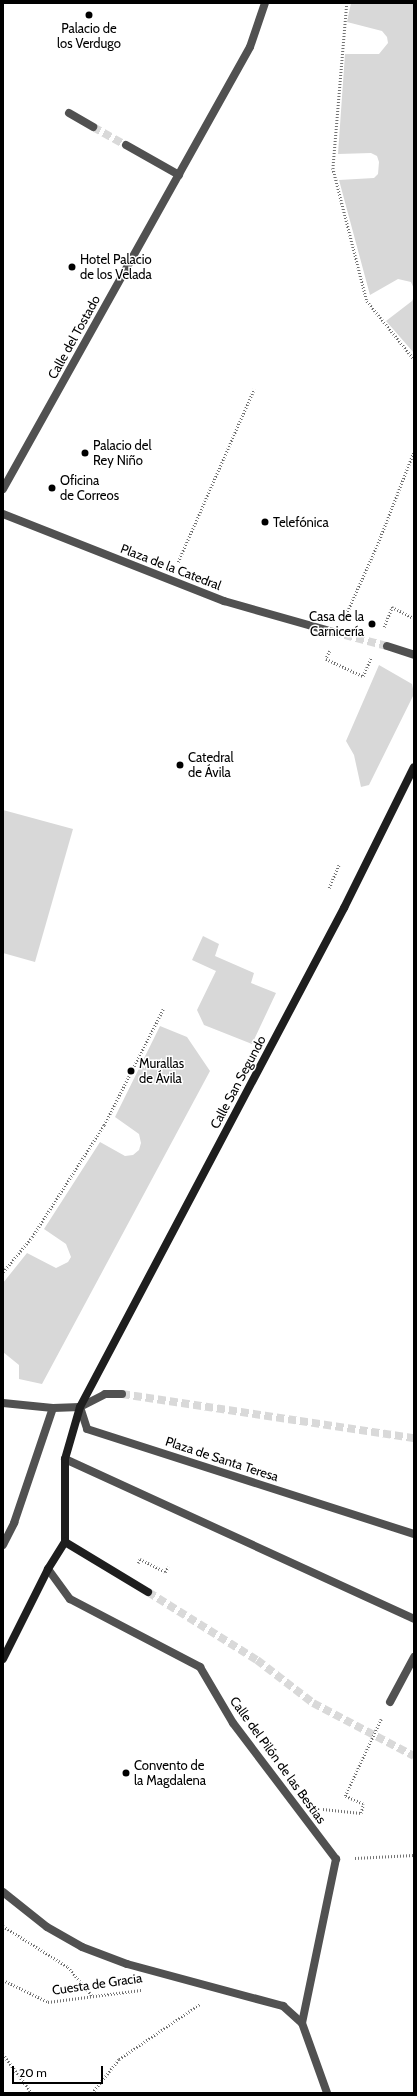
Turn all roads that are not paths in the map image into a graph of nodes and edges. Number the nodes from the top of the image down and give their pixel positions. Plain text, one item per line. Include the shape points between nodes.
1 (265, 3) edge
2 (69, 113) dead end
3 (93, 127) tunnel mouth
4 (126, 145) tunnel mouth
5 (179, 175) junction
6 (3, 489) edge
7 (3, 514) edge
8 (333, 632) tunnel mouth
9 (387, 646) tunnel mouth
10 (414, 655) edge
11 (414, 767) edge
12 (122, 1394) tunnel mouth
13 (3, 1403) edge
14 (80, 1407) junction
15 (54, 1408) junction
16 (65, 1459) junction
17 (414, 1534) edge
18 (65, 1542) junction
19 (3, 1545) edge
20 (48, 1570) junction
21 (148, 1592) tunnel mouth
22 (414, 1619) edge
23 (414, 1657) edge
24 (3, 1659) edge
25 (390, 1702) road end
26 (3, 1892) edge
27 (302, 2023) junction
28 (327, 2093) edge

1 - 5 street, Calle del Tostado via 250,47
2 - 3 street
4 - 5 street
5 - 6 street, Calle del Tostado
7 - 8 street, Plaza de la Catedral via 224,601
9 - 10 street
11 - 14 street, Calle San Segundo via 344,908
12 - 14 street via 105,1394
13 - 15 street
14 - 15 street
14 - 16 street, Calle San Segundo
14 - 17 street, Plaza de Santa Teresa via 87,1429
15 - 19 street via 14,1523
16 - 18 street, Calle San Segundo
16 - 22 street
18 - 20 street
18 - 21 street
20 - 24 street
20 - 27 street, Calle del Pilón de las Bestias via 70,1599 200,1666 233,1723 336,1859
23 - 25 street
26 - 27 street via 47,1926 82,1947 127,1964 283,2006
27 - 28 street

